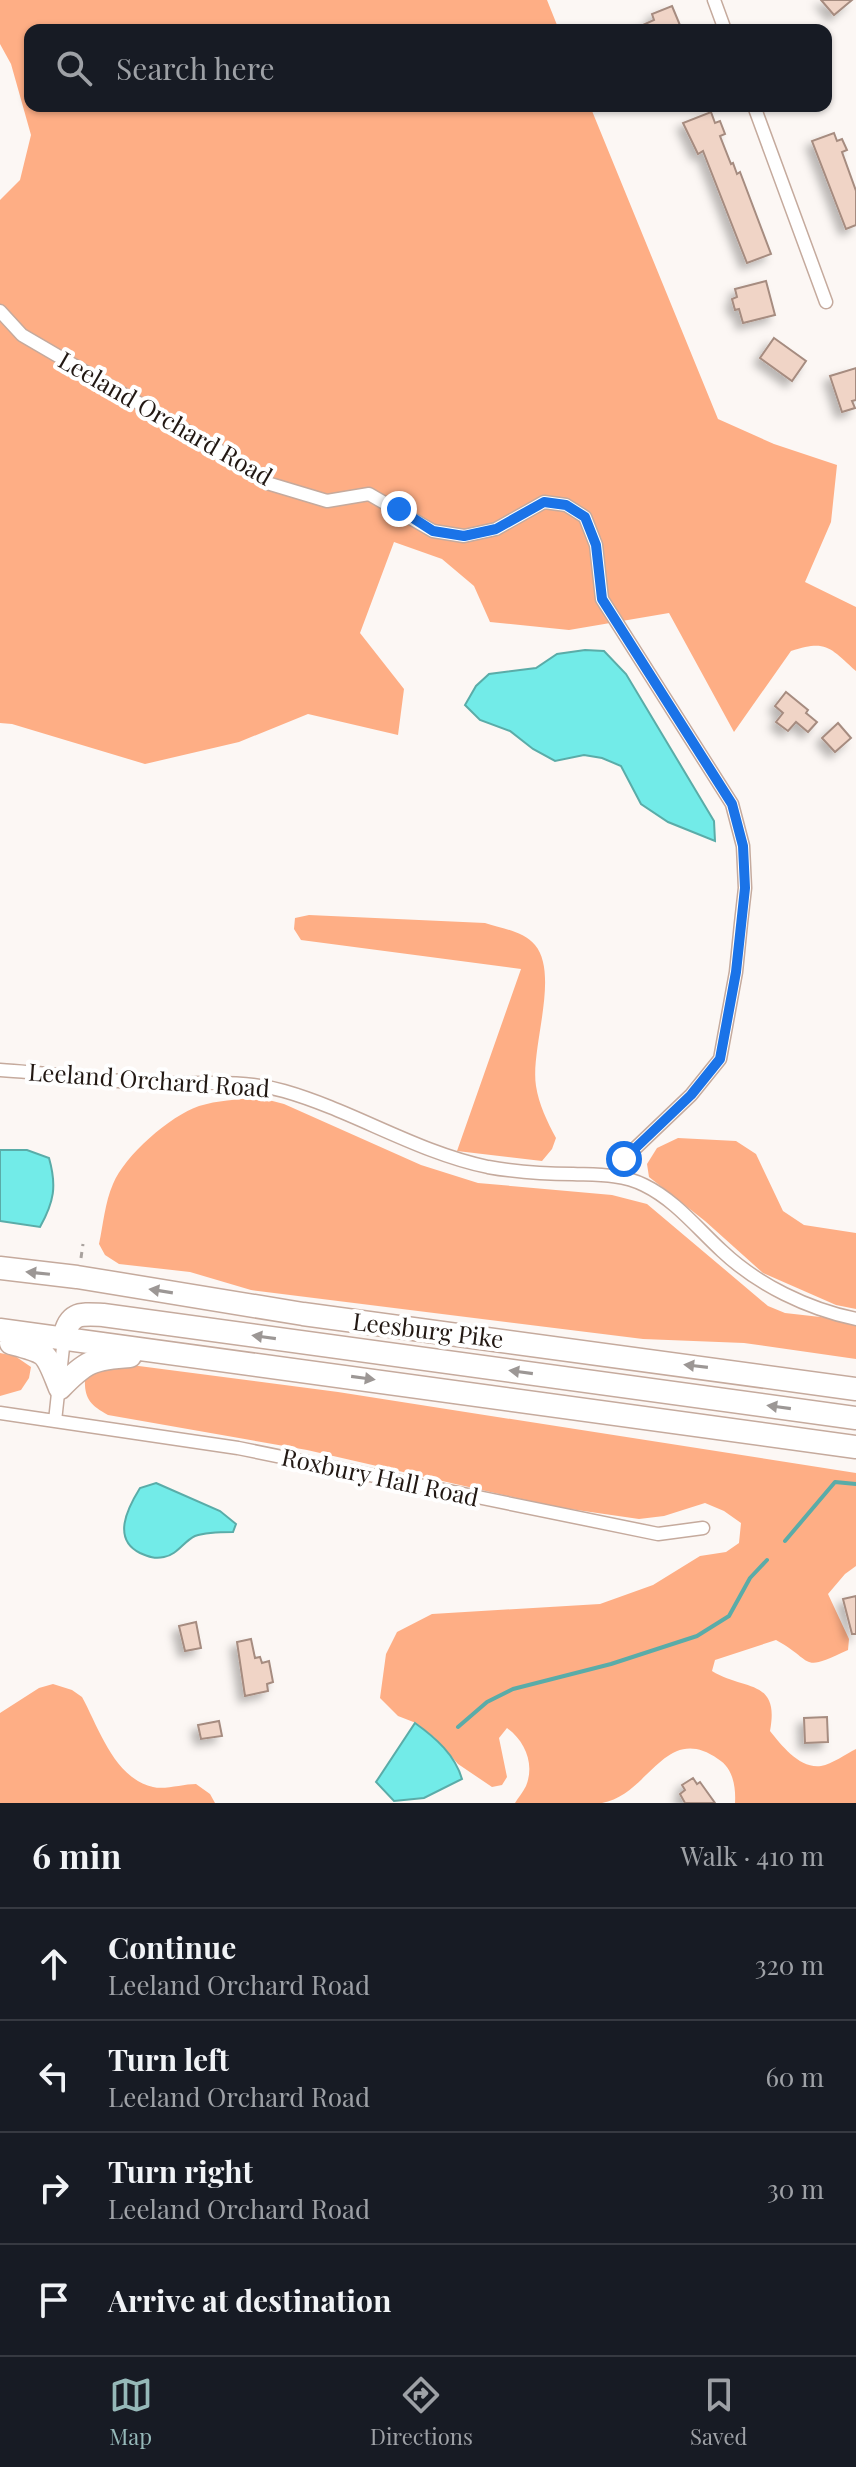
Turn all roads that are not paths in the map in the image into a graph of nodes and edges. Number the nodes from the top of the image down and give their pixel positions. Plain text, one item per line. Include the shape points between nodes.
1 (719, 1) edge
2 (724, 24) edge
3 (756, 112) edge
4 (826, 302) dead end
5 (0, 311) edge
6 (0, 1070) edge
7 (620, 1177) junction
8 (0, 1268) edge
9 (856, 1319) edge
10 (0, 1330) edge
11 (64, 1338) junction
12 (0, 1340) edge
13 (175, 1354) junction
14 (60, 1388) junction
15 (856, 1389) edge
16 (0, 1413) edge
17 (617, 1415) junction
18 (856, 1418) edge
19 (55, 1421) junction
20 (856, 1447) edge
21 (856, 1459) edge
22 (703, 1528) dead end

1 - 2 street
3 - 4 street
5 - 7 street, Leeland Orchard Road via 22,335 267,483 327,501 369,494 433,531 464,536 496,529 544,502 566,505 585,517 596,545 602,599 732,804 743,846 745,888 720,1059 691,1095 624,1159
6 - 7 street, Leeland Orchard Road via 282,1090 403,1141 486,1166
7 - 9 street, Leeland Orchard Road via 666,1198 755,1277
15 -> 8 highway, Leesburg Pike
10 - 11 highway
11 - 13 highway
11 - 14 street
18 -> 11 highway via 103,1315 72,1318
12 - 14 highway via 44,1354
13 - 14 highway via 91,1361
13 -> 17 highway
14 - 19 street
16 - 19 street, Roxbury Hall Road
17 - 20 highway
17 - 21 highway via 709,1438
19 - 22 street, Roxbury Hall Road via 238,1448 658,1534

